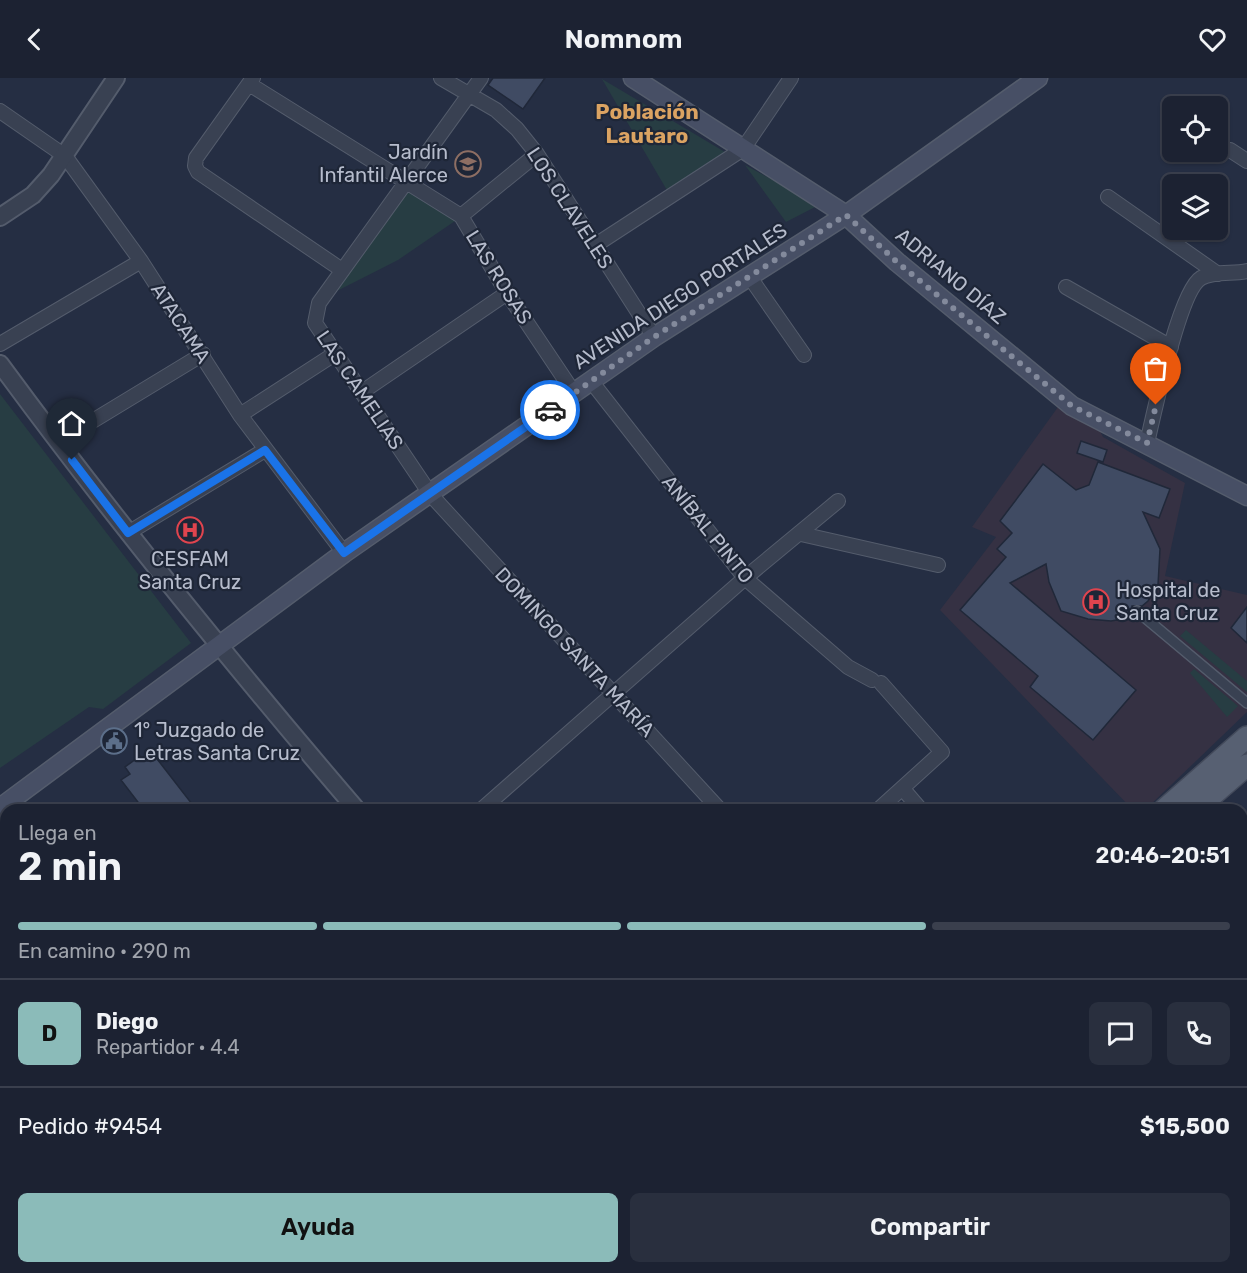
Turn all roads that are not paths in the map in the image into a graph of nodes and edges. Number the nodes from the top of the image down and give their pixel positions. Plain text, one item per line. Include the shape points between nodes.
1 (116, 78) edge
2 (441, 78) edge
3 (481, 78) edge
4 (633, 78) edge
5 (791, 78) edge
6 (251, 81) edge
7 (1028, 81) edge
8 (469, 96) junction
9 (0, 111) edge
10 (743, 149) junction
11 (1230, 150) dead end
12 (537, 154) junction
13 (65, 156) junction
14 (1247, 161) edge
15 (405, 180) junction
16 (1108, 198) dead end
17 (846, 215) junction
18 (461, 216) junction
19 (0, 217) edge
20 (594, 246) junction
21 (141, 261) junction
22 (342, 270) junction
23 (1247, 271) edge
24 (1218, 274) junction
25 (749, 276) junction
26 (1066, 287) dead end
27 (507, 292) junction
28 (654, 337) junction
29 (0, 344) edge
30 (1171, 347) junction
31 (336, 353) junction
32 (203, 354) junction
33 (804, 355) dead end
34 (0, 364) edge
35 (591, 381) junction
36 (362, 392) junction
37 (574, 393) junction
38 (240, 415) junction
39 (58, 442) junction
40 (1147, 443) junction
41 (265, 450) junction
42 (430, 495) junction
43 (1247, 496) edge
44 (838, 501) dead end
45 (128, 533) junction
46 (801, 534) junction
47 (344, 553) junction
48 (938, 565) dead end
49 (745, 578) junction
50 (1137, 611) dead end
51 (218, 647) junction
52 (613, 693) junction
53 (1247, 703) edge
54 (1247, 737) edge
55 (1247, 765) edge
56 (903, 789) junction
57 (5, 804) edge
58 (352, 804) edge
59 (488, 804) edge
60 (715, 804) edge
61 (885, 804) edge
62 (916, 804) edge
63 (1171, 804) edge
64 (1202, 804) edge

1 - 13 street
2 - 8 street, LOS CLAVELES
3 - 8 street, LAS CAMELIAS
4 - 10 main road, ADRIANO DÍAZ
5 - 10 street
6 - 15 street, LAS ROSAS
6 - 22 street via 196,158 195,166 198,172
7 - 17 main road, AVENIDA DIEGO PORTALES
8 - 12 street, LOS CLAVELES via 496,110
8 - 15 street, LAS CAMELIAS
9 - 13 street, ATACAMA
10 - 17 main road, ADRIANO DÍAZ
10 - 20 street
11 - 14 street
12 - 18 street
12 - 20 street, LOS CLAVELES
13 - 19 street via 33,195
13 - 21 street, ATACAMA
15 - 18 street, LAS ROSAS
15 - 22 street, LAS CAMELIAS
16 - 24 street
17 - 25 main road, AVENIDA DIEGO PORTALES
17 - 40 main road, ADRIANO DÍAZ via 1072,406
18 - 27 street, LAS ROSAS
20 - 28 street, LOS CLAVELES
21 - 29 street
21 - 32 street, ATACAMA
22 - 31 street, LAS CAMELIAS via 319,303 315,323
23 - 24 street
24 - 30 street via 1202,277 1190,288
25 - 28 main road, AVENIDA DIEGO PORTALES
25 - 33 street
26 - 30 street
27 - 36 street
27 - 37 street, LAS ROSAS
28 - 35 main road, AVENIDA DIEGO PORTALES
30 - 40 street
31 - 36 street, LAS CAMELIAS
31 - 38 street
32 - 38 street, ATACAMA
32 - 39 street
34 - 39 street
35 - 37 main road, AVENIDA DIEGO PORTALES
35 - 49 street, ANÍBAL PINTO
36 - 42 street, LAS CAMELIAS
37 - 42 main road, AVENIDA DIEGO PORTALES
38 - 41 street, ATACAMA
39 - 45 street
40 - 43 main road, ADRIANO DÍAZ
41 - 45 street
41 - 47 street, ATACAMA
42 - 47 main road, AVENIDA DIEGO PORTALES
42 - 52 street, DOMINGO SANTA MARÍA
44 - 46 street
45 - 51 street
46 - 48 street
46 - 49 street
47 - 51 main road, AVENIDA DIEGO PORTALES
49 - 52 street
49 - 56 street, ANÍBAL PINTO via 848,667 877,682 942,752
50 - 53 street
51 - 57 main road, AVENIDA DIEGO PORTALES
51 - 58 street
52 - 59 street
52 - 60 street, DOMINGO SANTA MARÍA
54 - 63 main road
55 - 64 main road
56 - 61 street
56 - 62 street

